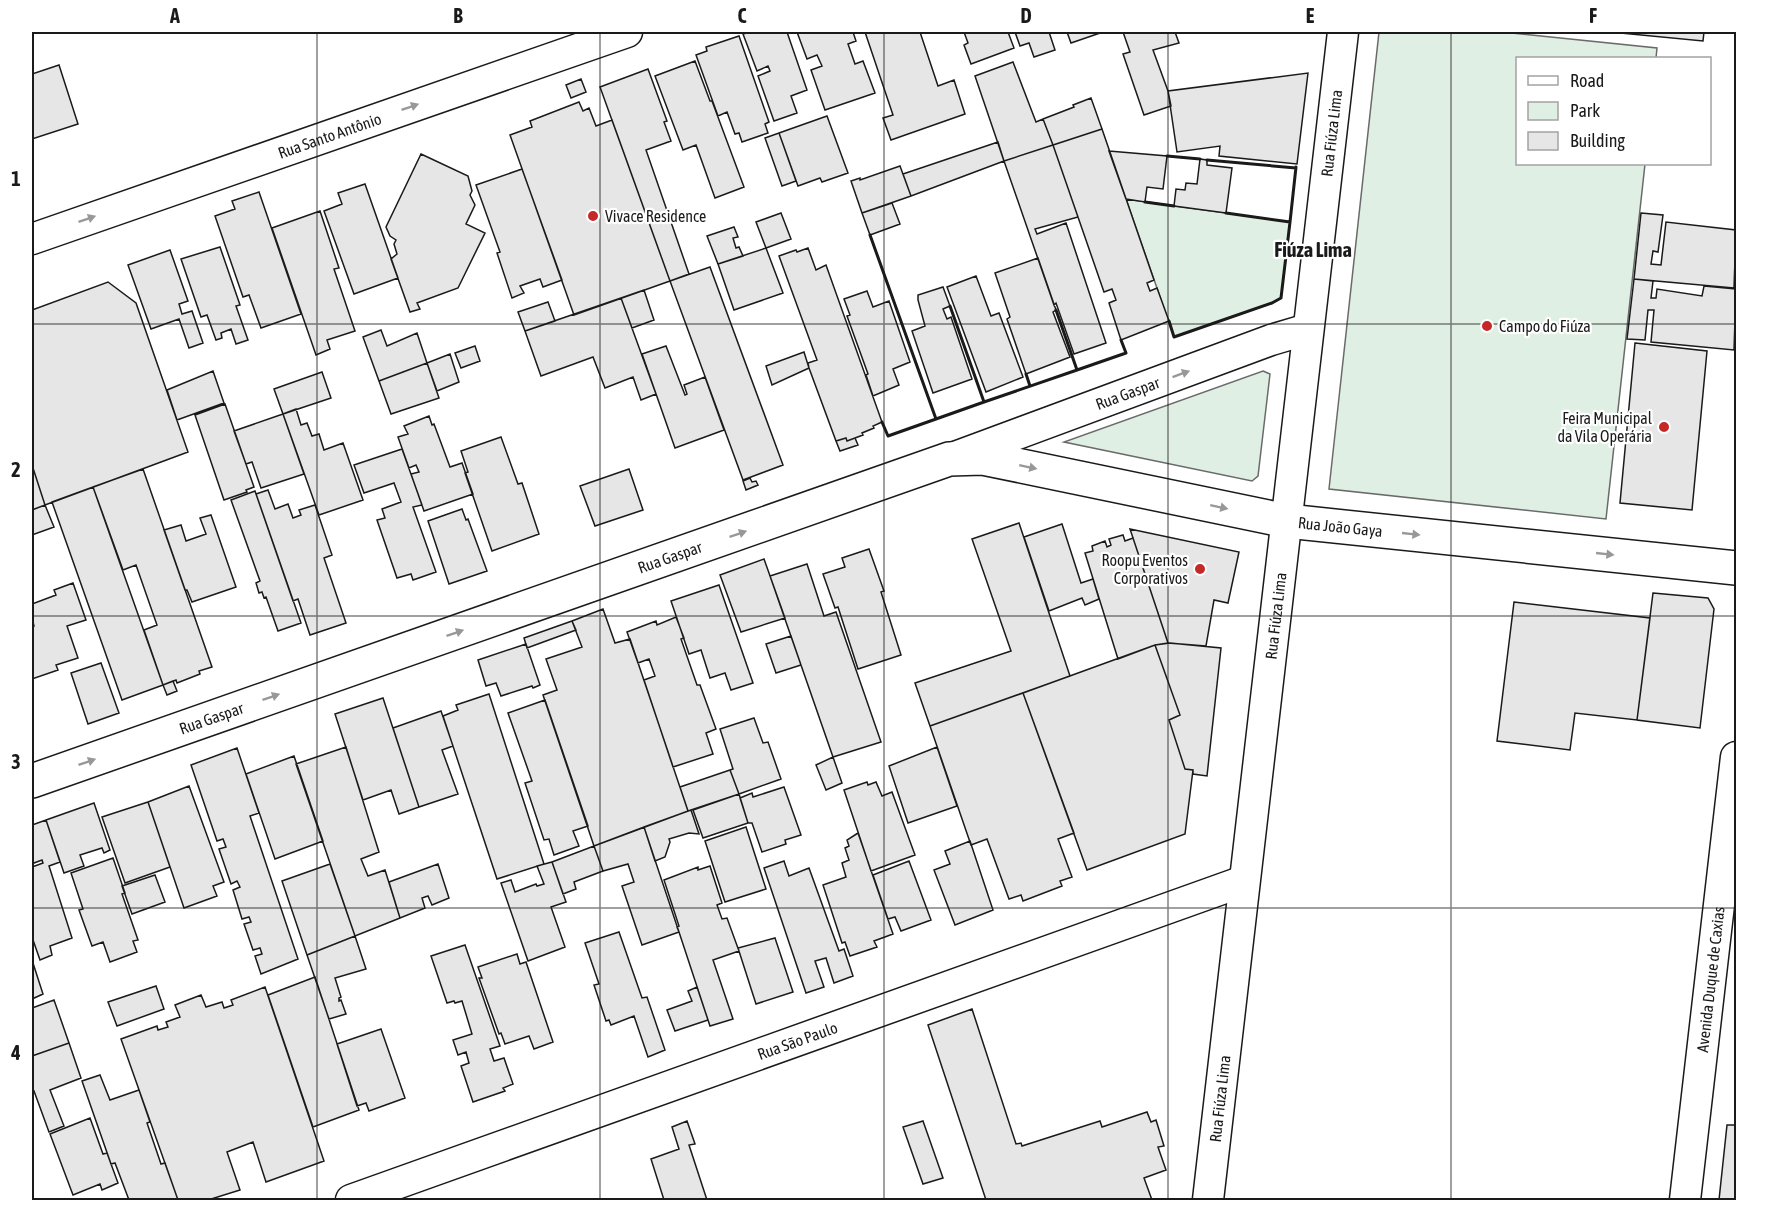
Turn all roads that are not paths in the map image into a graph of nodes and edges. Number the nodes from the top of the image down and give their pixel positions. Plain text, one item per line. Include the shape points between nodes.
1 (627, 32) edge
2 (1343, 32) edge
3 (32, 238) edge
4 (1308, 329) junction
5 (949, 459) junction
6 (1287, 521) junction
7 (1737, 568) edge
8 (1737, 757) edge
9 (32, 781) edge
10 (1244, 881) junction
11 (351, 1200) edge
12 (1208, 1200) edge
13 (1685, 1200) edge

3 -> 1 street, Rua Santo Antônio
2 - 4 street, Rua Fiúza Lima
5 -> 4 street, Rua Gaspar
4 - 6 street, Rua Fiúza Lima
5 -> 6 main road, Rua João Gaya via 983,458
9 -> 5 main road, Rua Gaspar
6 -> 7 main road, Rua João Gaya
6 - 10 street, Rua Fiúza Lima
8 - 13 street, Avenida Duque de Caxias
10 - 11 street, Rua São Paulo
10 - 12 street, Rua Fiúza Lima

